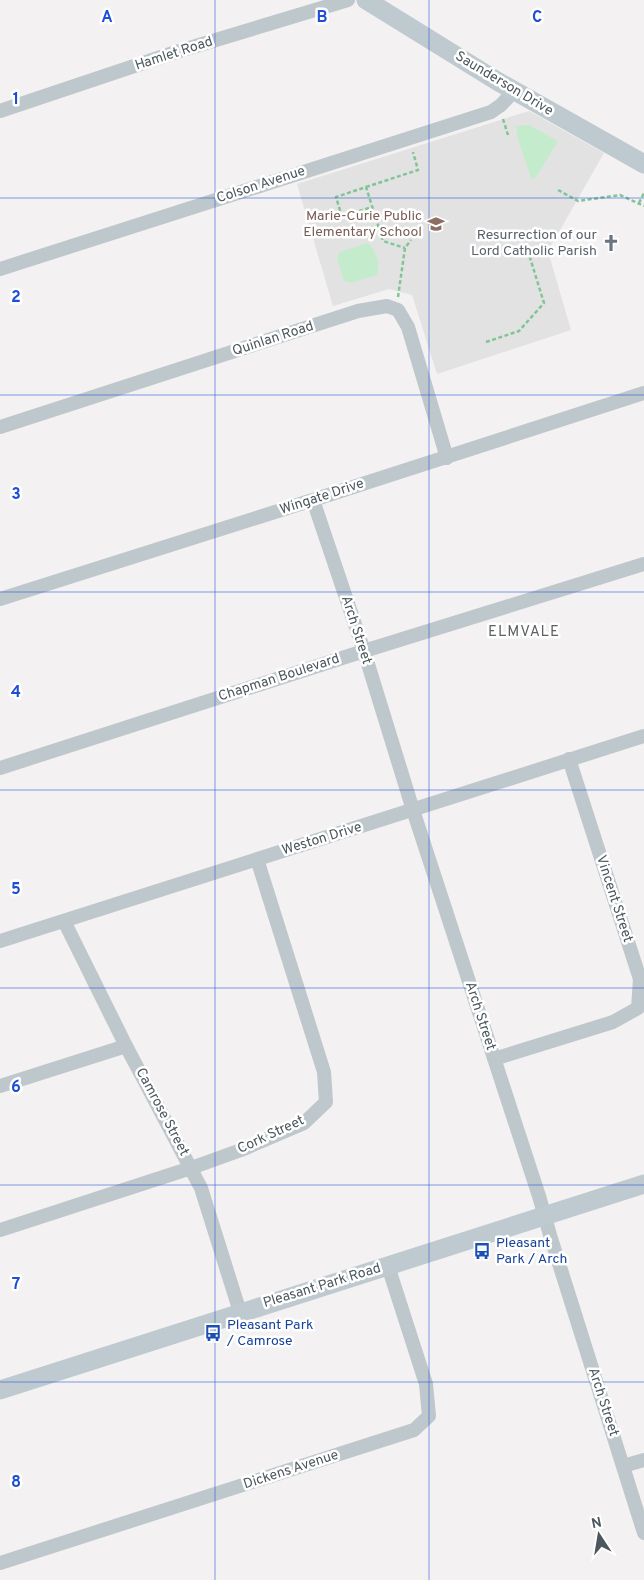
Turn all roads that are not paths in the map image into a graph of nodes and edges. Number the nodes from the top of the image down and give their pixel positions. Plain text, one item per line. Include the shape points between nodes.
1 (348, 0) edge
2 (366, 0) edge
3 (515, 90) junction
4 (0, 111) edge
5 (644, 164) edge
6 (0, 269) edge
7 (644, 393) edge
8 (0, 427) edge
9 (447, 458) junction
10 (313, 500) junction
11 (644, 564) edge
12 (0, 599) edge
13 (364, 651) junction
14 (644, 736) edge
15 (569, 759) junction
16 (0, 768) edge
17 (413, 810) junction
18 (256, 859) junction
19 (64, 921) junction
20 (0, 941) edge
21 (126, 1046) junction
22 (494, 1059) junction
23 (0, 1086) edge
24 (192, 1168) junction
25 (644, 1184) edge
26 (545, 1216) junction
27 (0, 1230) edge
28 (388, 1266) junction
29 (240, 1312) junction
30 (0, 1390) edge
31 (644, 1460) edge
32 (623, 1466) junction
33 (644, 1532) edge
34 (0, 1563) edge

1 - 4 street, Hamlet Road via 176,52
2 - 3 street, Saunderson Drive
3 - 5 street, Saunderson Drive
3 - 6 street, Colson Avenue via 491,112
7 - 9 street, Wingate Drive
8 - 9 street, Quinlan Road via 358,311 387,306 398,310 408,327
9 - 10 street, Wingate Drive
10 - 12 street, Wingate Drive
10 - 13 street, Arch Street
11 - 13 street, Chapman Boulevard
13 - 16 street, Chapman Boulevard
13 - 17 street, Arch Street
14 - 15 street, Weston Drive
15 - 17 street, Weston Drive
15 - 22 street, Vincent Street via 640,979 638,1008 613,1022
17 - 18 street, Weston Drive
17 - 22 street, Arch Street
18 - 19 street, Weston Drive
18 - 24 street, Cork Street via 324,1072 326,1102 304,1123
19 - 20 street, Weston Drive
19 - 21 street, Camrose Street
21 - 23 street
21 - 24 street, Camrose Street
22 - 26 street, Arch Street
24 - 27 street, Cork Street
24 - 29 street, Camrose Street
25 - 26 street, Pleasant Park Road
26 - 28 street, Pleasant Park Road
26 - 32 street, Arch Street
28 - 29 street, Pleasant Park Road
28 - 34 street, Dickens Avenue via 426,1384 429,1416 414,1430
29 - 30 street, Pleasant Park Road
31 - 32 street
32 - 33 street, Arch Street

